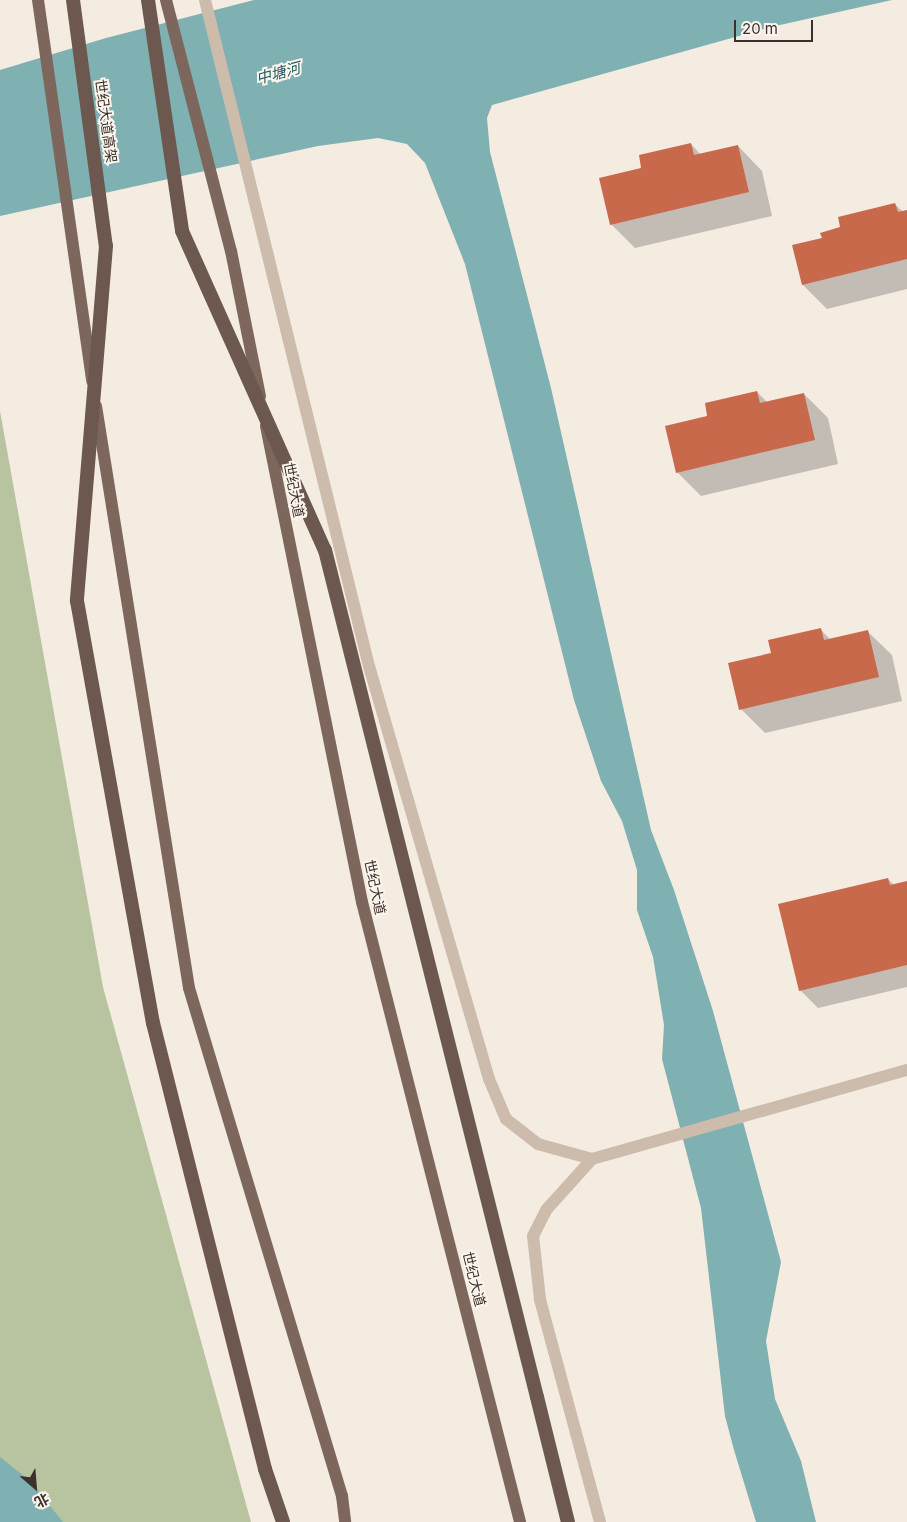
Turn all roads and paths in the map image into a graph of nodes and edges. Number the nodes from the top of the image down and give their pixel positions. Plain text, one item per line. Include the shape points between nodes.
1 (38, 0) edge
2 (73, 0) edge
3 (148, 0) edge
4 (166, 0) edge
5 (205, 0) edge
6 (907, 1070) edge
7 (592, 1159) junction
8 (283, 1522) edge
9 (345, 1522) edge
10 (520, 1522) edge
11 (568, 1522) edge
12 (600, 1522) edge

1 - 9 main road via 75,272 189,988 342,1496
2 - 8 highway, 世纪大道高架, bridge via 106,246 77,602 153,1024 266,1469
3 - 11 highway, bridge via 182,230 325,550
4 - 10 main road, 世纪大道 via 231,251 362,902
5 - 7 street via 369,666 489,1079 506,1119 538,1144
6 - 7 street
7 - 12 street via 547,1209 533,1236 540,1299

